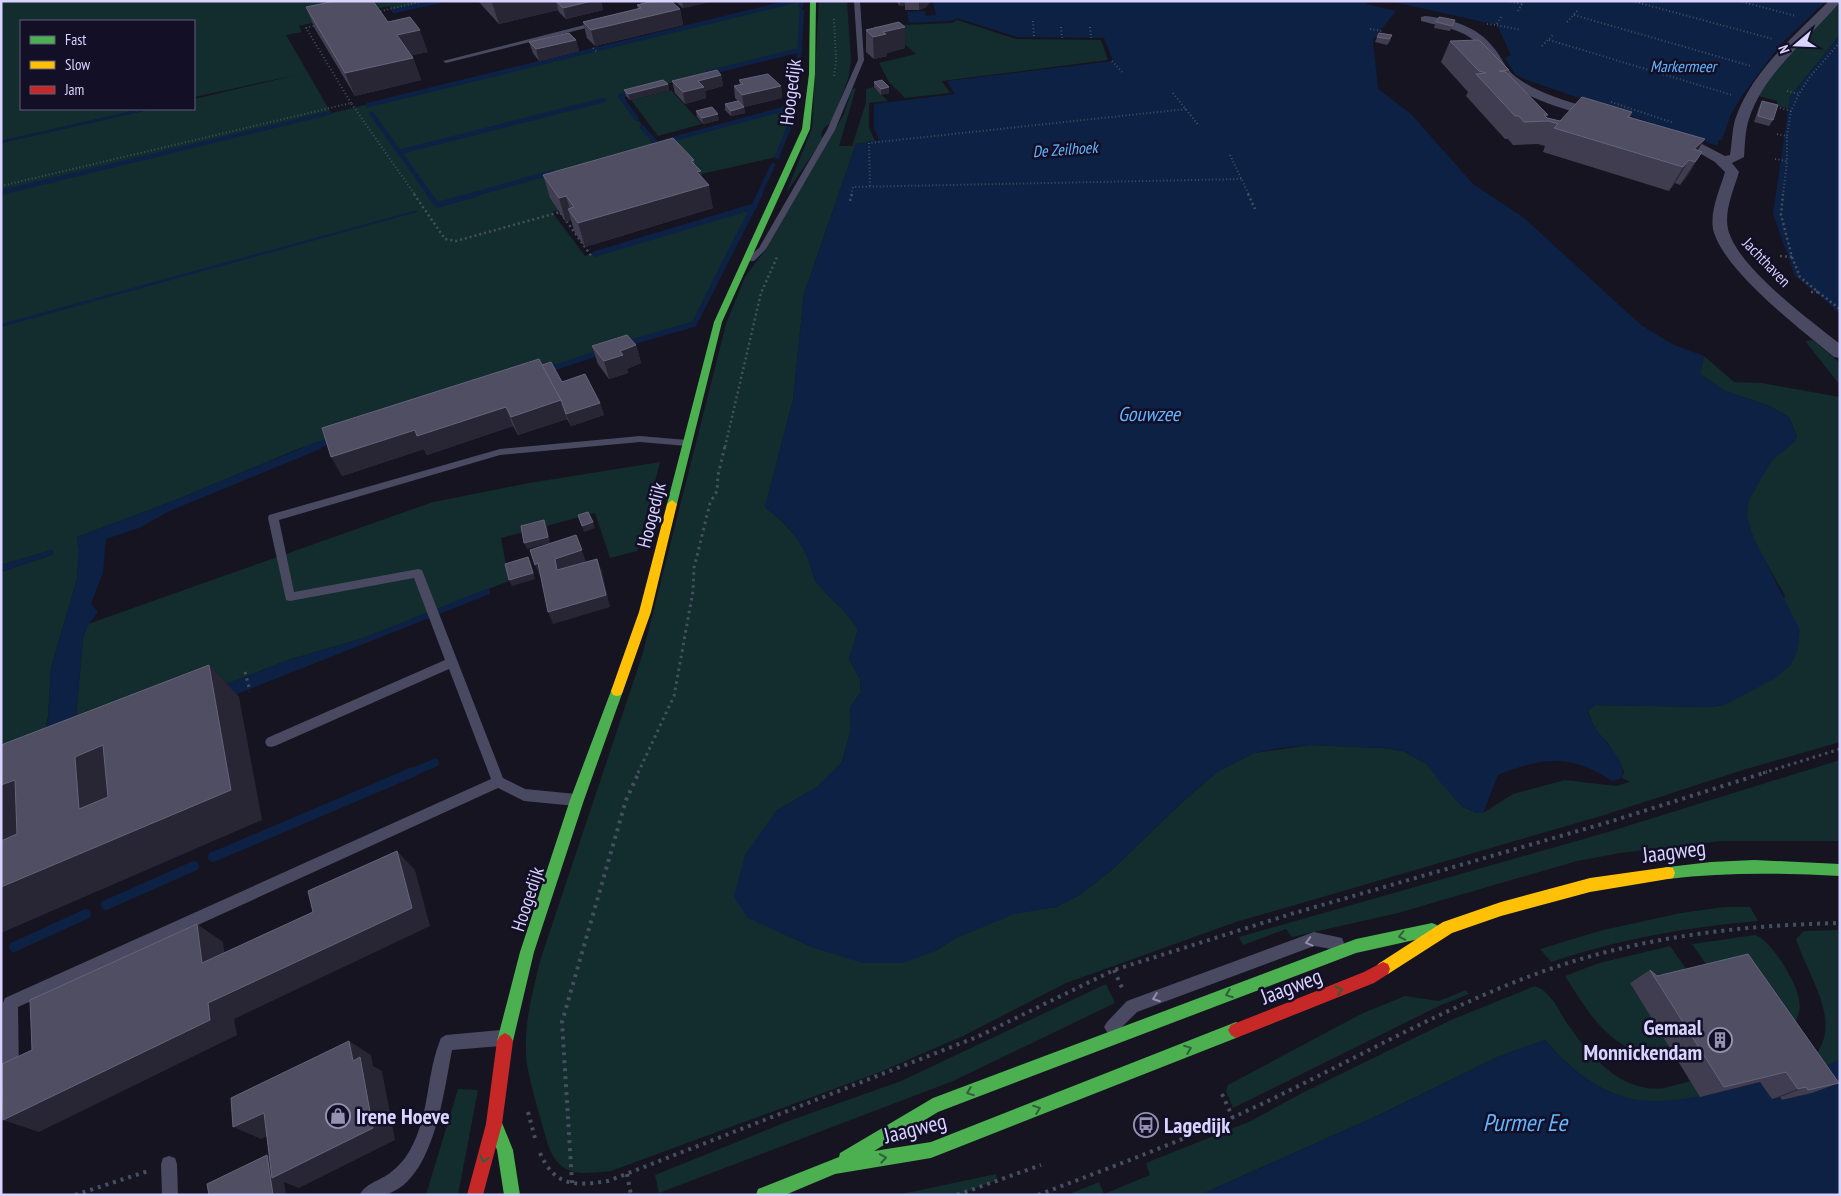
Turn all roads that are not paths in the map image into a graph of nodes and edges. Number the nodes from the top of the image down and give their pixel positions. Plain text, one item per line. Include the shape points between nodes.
1 (813, 1) edge
2 (857, 1) edge
3 (1835, 1) edge
4 (1425, 19) dead end
5 (610, 21) edge
6 (446, 60) dead end
7 (1566, 105) junction
8 (1555, 116) dead end
9 (1612, 120) edge
10 (1658, 134) edge
11 (1724, 161) junction
12 (741, 268) junction
13 (1840, 353) edge
14 (687, 443) junction
15 (452, 662) junction
16 (271, 742) dead end
17 (498, 782) junction
18 (577, 800) junction
19 (1837, 868) edge
20 (1448, 927) junction
21 (1356, 946) junction
22 (505, 1038) junction
23 (1097, 1043) junction
24 (11, 1089) edge
25 (494, 1124) junction
26 (170, 1164) road end
27 (835, 1166) junction
28 (170, 1195) edge
29 (368, 1195) edge
30 (475, 1195) edge
31 (512, 1195) edge
32 (764, 1195) edge

1 - 12 street, Hoogedijk via 812,74 806,129
2 - 12 lane via 861,60 840,113 762,250
3 - 11 street via 1795,42 1755,94 1742,118 1737,157
4 - 7 street via 1448,22 1463,29 1488,47 1505,75
5 - 6 lane
7 - 8 street
7 - 9 street
10 - 11 street via 1703,149
11 - 13 street, Jachthaven via 1732,172 1724,197 1721,228 1728,246 1754,278
12 - 14 street, Hoogedijk via 718,322
14 - 15 lane via 640,439 500,452 272,518 290,597 418,573
14 - 18 street, Hoogedijk via 644,612
15 - 16 lane
15 - 17 lane
17 - 18 lane via 524,795
17 - 24 lane via 10,1003
18 - 22 street, Hoogedijk via 528,952
19 - 20 street, Jaagweg via 1752,866 1652,874 1581,888
20 -> 21 street
27 -> 20 street, Jaagweg via 931,1150 1368,978
21 -> 23 street
21 -> 23 lane, Jaagweg via 1314,939 1132,1006
22 - 25 street, Hoogedijk
22 - 29 lane via 446,1043 424,1136 411,1164 386,1186
23 -> 27 street via 933,1106
25 -> 30 street, Hoogedijk
25 - 31 street via 505,1150
26 - 28 lane
27 - 32 street, Jaagweg

